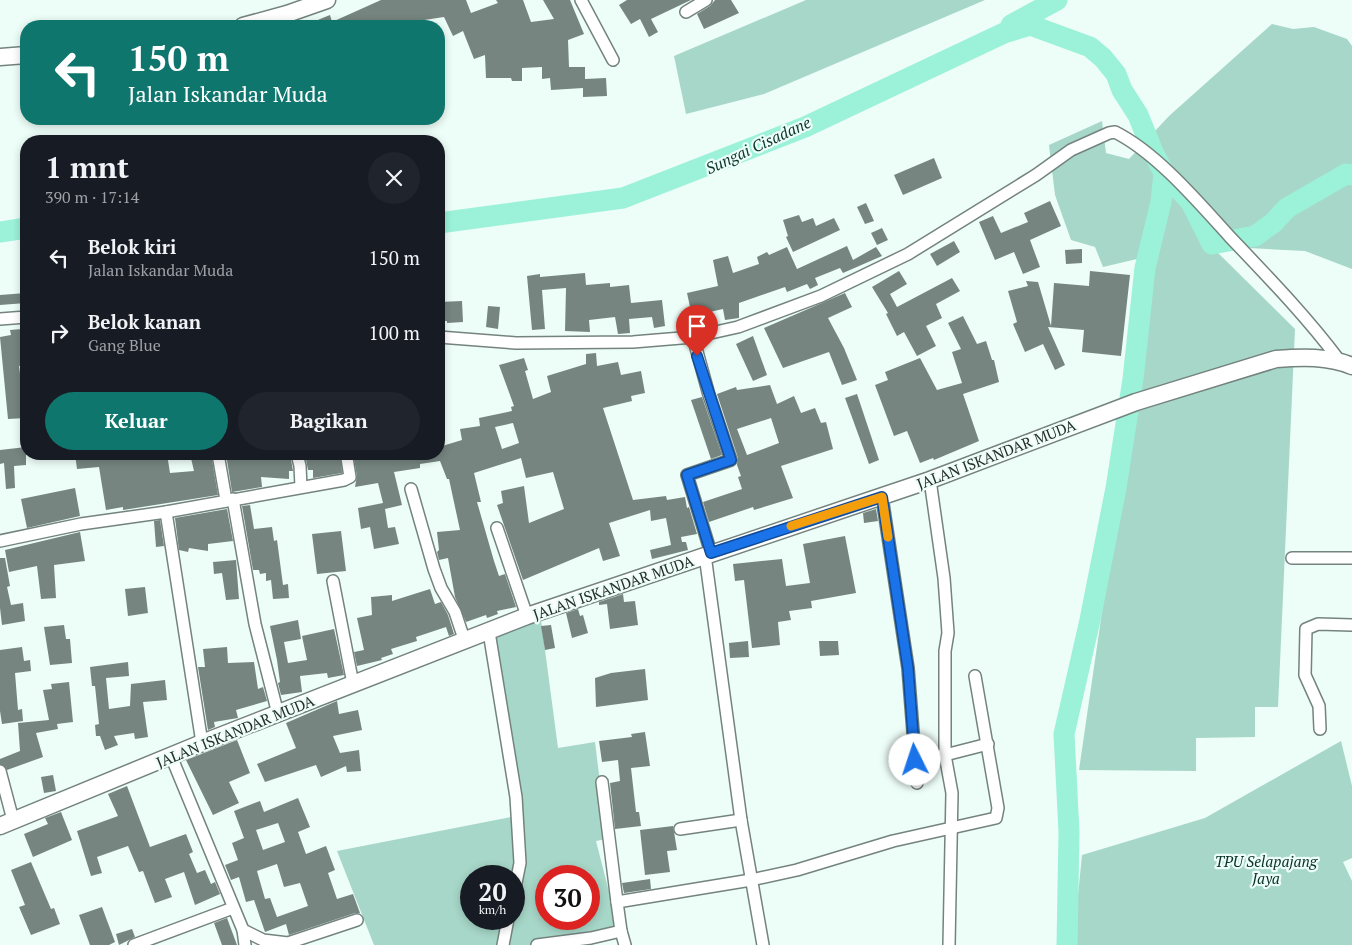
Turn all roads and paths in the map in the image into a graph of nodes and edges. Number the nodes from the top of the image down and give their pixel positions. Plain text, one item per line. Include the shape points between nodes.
1 (327, 0) edge
2 (581, 0) edge
3 (705, 0) edge
4 (686, 12) dead end
5 (266, 20) edge
6 (20, 56) edge
7 (0, 58) edge
8 (612, 60) dead end
9 (20, 317) edge
10 (0, 319) edge
11 (445, 337) edge
12 (692, 337) junction
13 (1345, 363) edge
14 (220, 460) edge
15 (298, 460) edge
16 (348, 460) edge
17 (930, 480) junction
18 (301, 487) junction
19 (411, 489) dead end
20 (882, 497) junction
21 (230, 499) junction
22 (166, 512) junction
23 (497, 528) dead end
24 (0, 541) edge
25 (708, 554) junction
26 (1292, 558) dead end
27 (1352, 558) edge
28 (333, 581) dead end
29 (527, 616) junction
30 (1352, 625) edge
31 (489, 632) junction
32 (464, 640) junction
33 (975, 676) dead end
34 (353, 684) junction
35 (278, 714) junction
36 (1320, 729) dead end
37 (202, 743) junction
38 (988, 744) junction
39 (945, 755) junction
40 (171, 756) junction
41 (915, 760) junction
42 (0, 771) edge
43 (602, 782) dead end
44 (917, 783) dead end
45 (740, 820) junction
46 (6, 823) edge
47 (951, 828) junction
48 (680, 829) dead end
49 (519, 865) edge
50 (751, 880) junction
51 (617, 902) junction
52 (233, 908) junction
53 (357, 920) dead end
54 (243, 930) junction
55 (506, 930) edge
56 (621, 931) junction
57 (591, 942) edge
58 (134, 945) edge
59 (245, 945) edge
60 (503, 945) edge
61 (537, 945) edge
62 (625, 945) edge
63 (763, 945) edge
64 (949, 945) edge

1 - 5 street
2 - 8 street
3 - 4 street
6 - 7 street
9 - 10 street
11 - 12 street via 562,344
12 - 13 street via 738,327 854,281 908,254 1071,150 1116,132 1184,188
12 - 25 street via 731,460 687,475
13 - 17 street, JALAN ISKANDAR MUDA via 1298,357 1276,359 1116,408
14 - 21 street
15 - 18 street
16 - 18 street via 349,478
17 - 20 street, JALAN ISKANDAR MUDA
17 - 39 street via 948,634 945,651
18 - 21 street
19 - 32 street via 438,579
20 - 25 street, JALAN ISKANDAR MUDA
20 - 41 street via 908,668
21 - 22 street
21 - 35 street via 255,624
22 - 24 street via 81,524
22 - 37 street
23 - 29 street
25 - 29 street, JALAN ISKANDAR MUDA
25 - 45 street
26 - 27 street
28 - 34 street
29 - 31 street, JALAN ISKANDAR MUDA
30 - 36 street via 1318,624 1306,629 1305,676 1319,706
31 - 32 street, JALAN ISKANDAR MUDA
31 - 49 street via 516,797
32 - 34 street, JALAN ISKANDAR MUDA
33 - 38 street
34 - 35 street, JALAN ISKANDAR MUDA
35 - 37 street, JALAN ISKANDAR MUDA
37 - 40 street, JALAN ISKANDAR MUDA
38 - 39 street
38 - 47 street via 998,808 996,818
39 - 41 street
39 - 47 street via 952,793
40 - 46 street, JALAN ISKANDAR MUDA
40 - 52 street
41 - 44 street
42 - 46 street
43 - 51 street
45 - 48 street
45 - 50 street
47 - 50 street
47 - 64 street
50 - 51 street
50 - 63 street
51 - 56 street
52 - 54 street
52 - 58 street
53 - 54 street via 288,943 263,940
54 - 59 street
55 - 60 street
56 - 57 street
56 - 62 street
57 - 61 street

